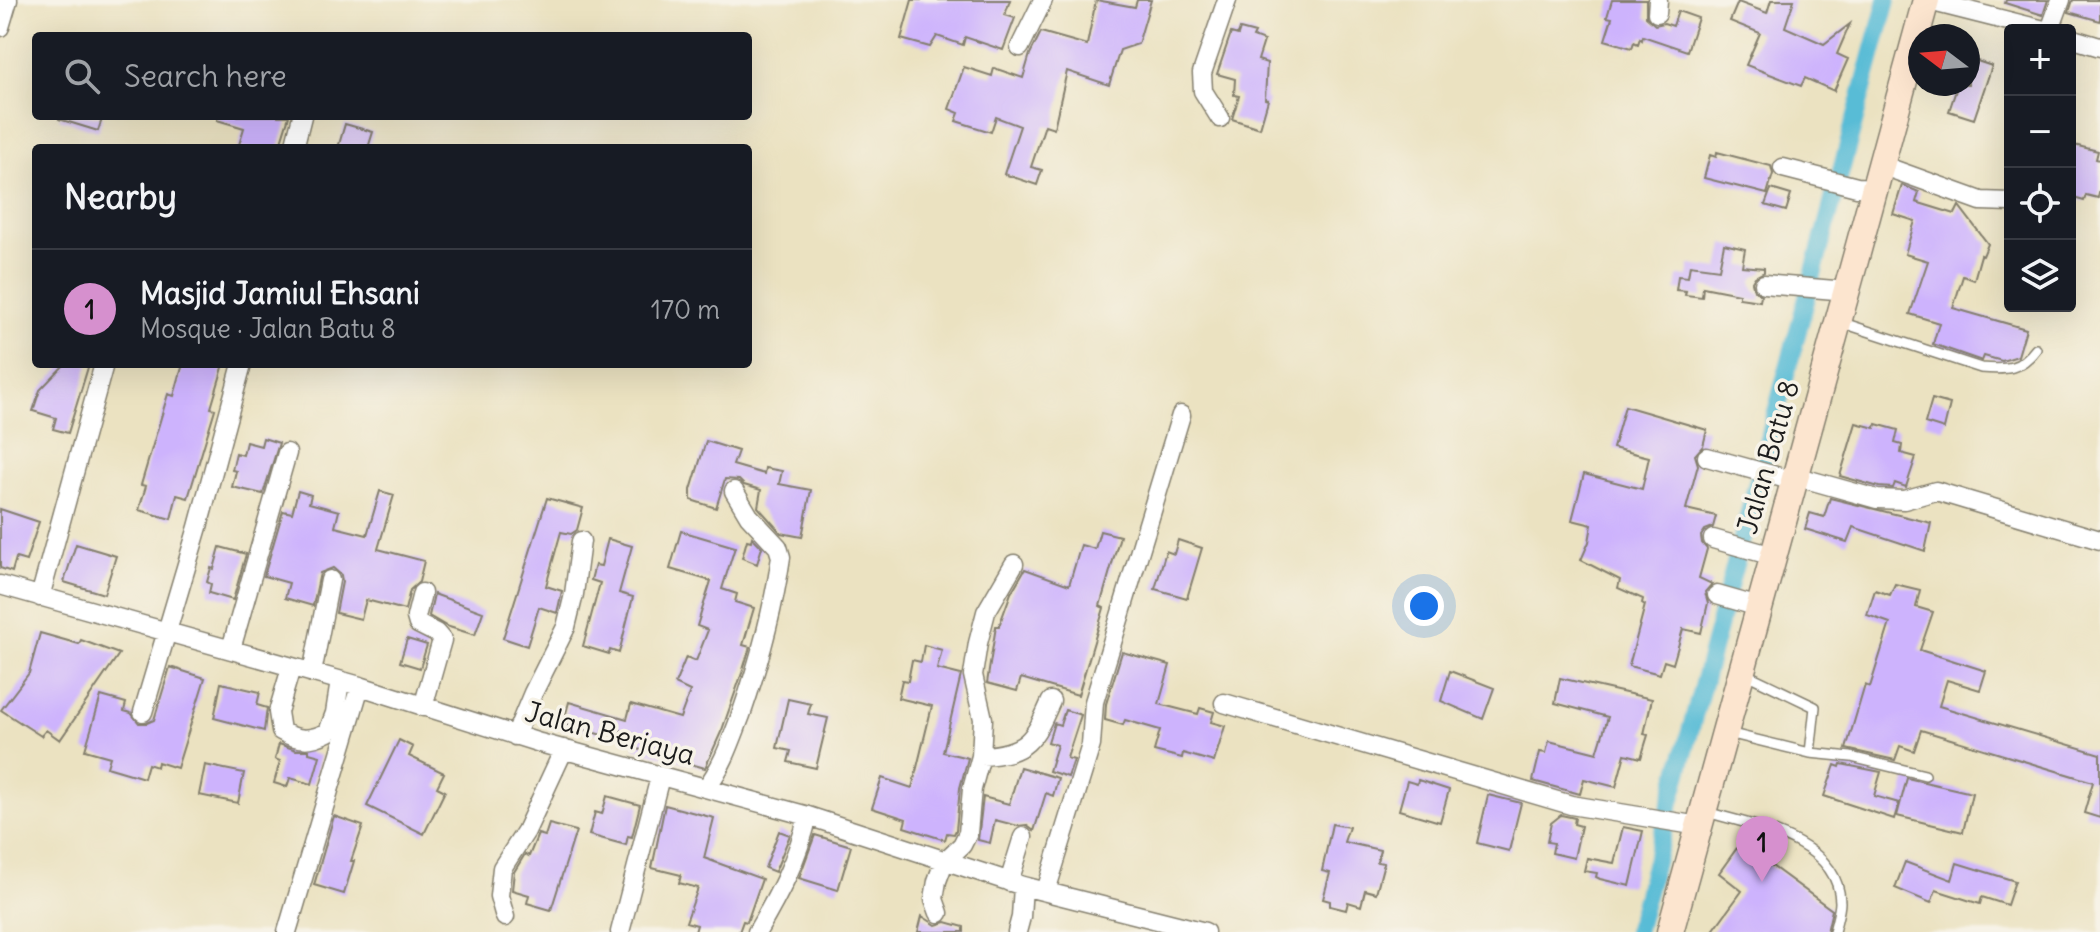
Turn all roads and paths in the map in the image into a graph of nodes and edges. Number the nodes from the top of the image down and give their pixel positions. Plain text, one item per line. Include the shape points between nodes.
1 (8, 0) edge
2 (1043, 0) edge
3 (1227, 0) edge
4 (1925, 0) edge
5 (2061, 0) edge
6 (2023, 24) edge
7 (2050, 24) edge
8 (0, 27) edge
9 (2076, 40) edge
10 (1020, 47) dead end
11 (2100, 47) edge
12 (1220, 118) dead end
13 (301, 120) edge
14 (295, 144) edge
15 (1783, 168) dead end
16 (1871, 180) junction
17 (2004, 202) edge
18 (1764, 284) dead end
19 (1837, 289) junction
20 (1840, 322) junction
21 (2036, 349) dead end
22 (103, 368) edge
23 (241, 368) edge
24 (1181, 415) dead end
25 (287, 453) dead end
26 (1707, 457) dead end
27 (1786, 477) junction
28 (734, 491) dead end
29 (1713, 539) dead end
30 (2100, 540) edge
31 (581, 541) dead end
32 (1764, 553) junction
33 (1014, 564) dead end
34 (330, 580) dead end
35 (0, 585) edge
36 (422, 593) dead end
37 (40, 597) junction
38 (166, 633) junction
39 (231, 649) junction
40 (291, 668) junction
41 (1742, 672) junction
42 (312, 673) junction
43 (340, 681) junction
44 (360, 686) junction
45 (1051, 701) dead end
46 (1224, 703) dead end
47 (423, 707) junction
48 (143, 712) dead end
49 (1725, 732) junction
50 (515, 736) junction
51 (564, 749) junction
52 (1810, 753) junction
53 (981, 756) junction
54 (1925, 775) dead end
55 (660, 777) junction
56 (706, 788) junction
57 (808, 816) junction
58 (1693, 820) junction
59 (1023, 837) dead end
60 (944, 862) junction
61 (1016, 884) junction
62 (1046, 891) junction
63 (939, 913) dead end
64 (505, 917) dead end
65 (287, 932) edge
66 (620, 932) edge
67 (757, 932) edge
68 (1017, 932) edge
69 (1205, 932) edge
70 (1670, 932) edge
71 (1834, 932) edge

1 - 8 street
2 - 10 street
3 - 12 street via 1202,73 1203,91
4 - 6 street
4 - 16 street, Jalan Batu 8
5 - 7 street
9 - 11 street
13 - 14 street
15 - 16 street
16 - 17 street
16 - 19 street, Jalan Batu 8
18 - 19 street
19 - 20 street, Jalan Batu 8
20 - 21 lane via 1981,368 2025,363
20 - 27 street, Jalan Batu 8
22 - 37 street
23 - 38 street
24 - 62 street via 1094,702 1091,745
25 - 39 street
26 - 27 street
27 - 30 street via 1877,499 1904,500 1936,491
27 - 32 street, Jalan Batu 8
28 - 56 street via 781,557 756,673 721,769
29 - 32 street
31 - 50 street via 566,627
32 - 41 street, Jalan Batu 8 via 1737,601
33 - 53 street via 986,612 978,643 973,675 983,719
34 - 42 street
35 - 37 street, Jalan Berjaya
36 - 47 street via 418,624 442,640
37 - 38 street, Jalan Berjaya
38 - 39 street, Jalan Berjaya
38 - 48 street
39 - 40 street, Jalan Berjaya
40 - 42 street, Jalan Berjaya
40 - 43 street via 278,712 281,731 290,736 314,740 328,732
41 - 49 street, Jalan Batu 8
41 - 52 lane via 1815,707
42 - 43 street, Jalan Berjaya
43 - 44 street, Jalan Berjaya
44 - 47 street, Jalan Berjaya
44 - 65 street
45 - 53 street via 1033,740 1003,755
46 - 58 street via 1571,805
47 - 50 street, Jalan Berjaya
49 - 52 lane
49 - 58 street, Jalan Batu 8
50 - 51 street, Jalan Berjaya
51 - 55 street, Jalan Berjaya
51 - 64 street via 526,831 502,868 499,896
52 - 54 lane
53 - 60 street via 968,833
55 - 56 street, Jalan Berjaya
55 - 66 street
56 - 57 street, Jalan Berjaya
57 - 60 street, Jalan Berjaya
57 - 67 street via 783,888
58 - 70 street, Jalan Batu 8
58 - 71 lane via 1781,834 1802,844 1836,881 1840,902
59 - 61 street
60 - 61 street, Jalan Berjaya
60 - 63 street via 934,899
61 - 62 street, Jalan Berjaya
61 - 68 street via 1021,917
62 - 69 street, Jalan Berjaya

